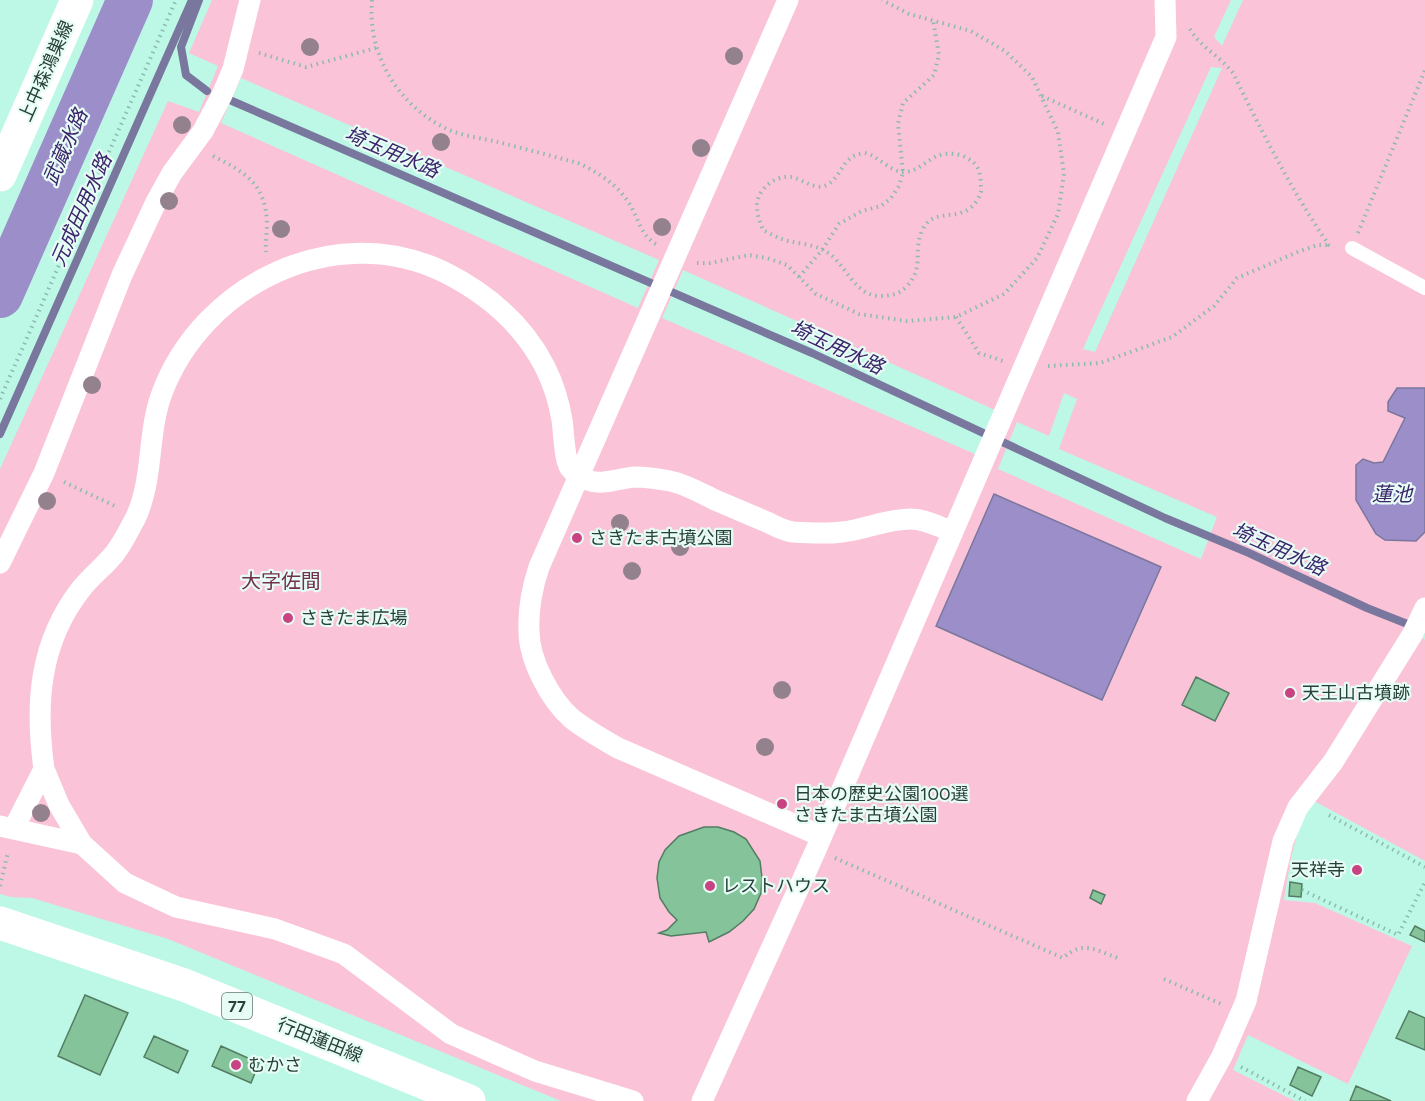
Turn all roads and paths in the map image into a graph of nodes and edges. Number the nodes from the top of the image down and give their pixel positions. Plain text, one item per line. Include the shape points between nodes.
1 (77, 0) edge
2 (176, 0) edge
3 (250, 0) edge
4 (372, 0) edge
5 (788, 0) edge
6 (882, 0) edge
7 (1165, 0) edge
8 (933, 20) junction
9 (1188, 26) dead end
10 (238, 47) junction
11 (376, 48) junction
12 (1425, 70) edge
13 (1041, 96) junction
14 (1124, 134) junction
15 (193, 145) junction
16 (903, 173) junction
17 (0, 175) edge
18 (1329, 245) junction
19 (1352, 248) junction
20 (822, 249) junction
21 (676, 254) junction
22 (269, 274) junction
23 (799, 277) junction
24 (1425, 288) edge
25 (956, 317) junction
26 (1023, 368) junction
27 (0, 399) edge
28 (44, 473) junction
29 (580, 477) junction
30 (136, 516) junction
31 (951, 531) junction
32 (0, 562) edge
33 (1424, 610) edge
34 (44, 769) junction
35 (1329, 815) dead end
36 (7, 827) edge
37 (82, 844) junction
38 (818, 844) junction
39 (1425, 867) edge
40 (1425, 882) edge
41 (0, 886) edge
42 (1302, 890) dead end
43 (0, 923) edge
44 (1118, 958) dead end
45 (1164, 979) dead end
46 (1241, 1013) junction
47 (1222, 1056) junction
48 (470, 1101) edge
49 (633, 1101) edge
50 (702, 1101) edge
51 (1197, 1101) edge
52 (1305, 1101) edge

1 - 17 main road, 上中森鴻巣線
2 - 27 path
3 - 10 street
4 - 11 path
5 - 21 street
6 - 8 path via 909,14
7 - 14 street via 1167,37
8 - 13 path via 971,31 1005,51 1032,77
8 - 16 path via 939,55 934,75 903,103 898,124
9 - 18 path via 1196,40 1233,73 1274,156
10 - 11 path via 306,67
10 - 15 street via 222,95
11 - 21 path via 394,85 425,116 463,134 596,171 627,199 648,240
12 - 19 path
13 - 14 path
13 - 25 path via 1058,132 1064,174 1058,214 1037,258 1004,294
14 - 26 street
15 - 22 path via 235,167 256,184 267,222
15 - 28 street via 156,202 122,275
16 - 20 path via 891,198 839,224
16 - 20 path via 864,153 849,157 828,184 820,187 791,177 781,177 766,186 756,205 763,230 786,241
16 - 20 path via 951,153 976,165 981,177 982,192 972,207 961,214 937,217 926,225 919,240 916,278 894,295 876,296 860,289
18 - 19 path
18 - 26 path via 1300,251 1237,278 1214,306 1172,337 1100,363
19 - 24 lane
20 - 23 path
21 - 23 path via 698,264 749,255 767,258 787,265
21 - 29 street
22 - 29 street via 317,258 368,254 416,262 470,286 517,326 545,366 554,388 569,467
22 - 30 street via 213,315 187,344 156,411 146,490
23 - 25 path via 816,294 859,314 907,321
25 - 26 path via 979,353
26 - 31 street
28 - 30 path
28 - 32 street
29 - 31 street via 600,484 638,477 674,481 792,532 841,532 915,519
29 - 38 street via 532,587 528,634 541,678 569,716 589,731
30 - 34 street via 116,551 81,590 63,618 46,660 39,704
31 - 38 street
33 - 46 street via 1333,762 1298,807 1283,841 1251,985
34 - 36 street
34 - 37 street
35 - 39 path
36 - 37 street
36 - 41 path
37 - 49 street via 125,883 176,907 275,929 344,954 451,1034 535,1071
38 - 44 path via 837,858 1063,958 1073,949 1088,947
38 - 50 street
40 - 42 path via 1398,935
43 - 48 main road, 行田蓮田線 / 77 via 184,985
45 - 46 path
46 - 47 street
47 - 51 street
47 - 52 path

